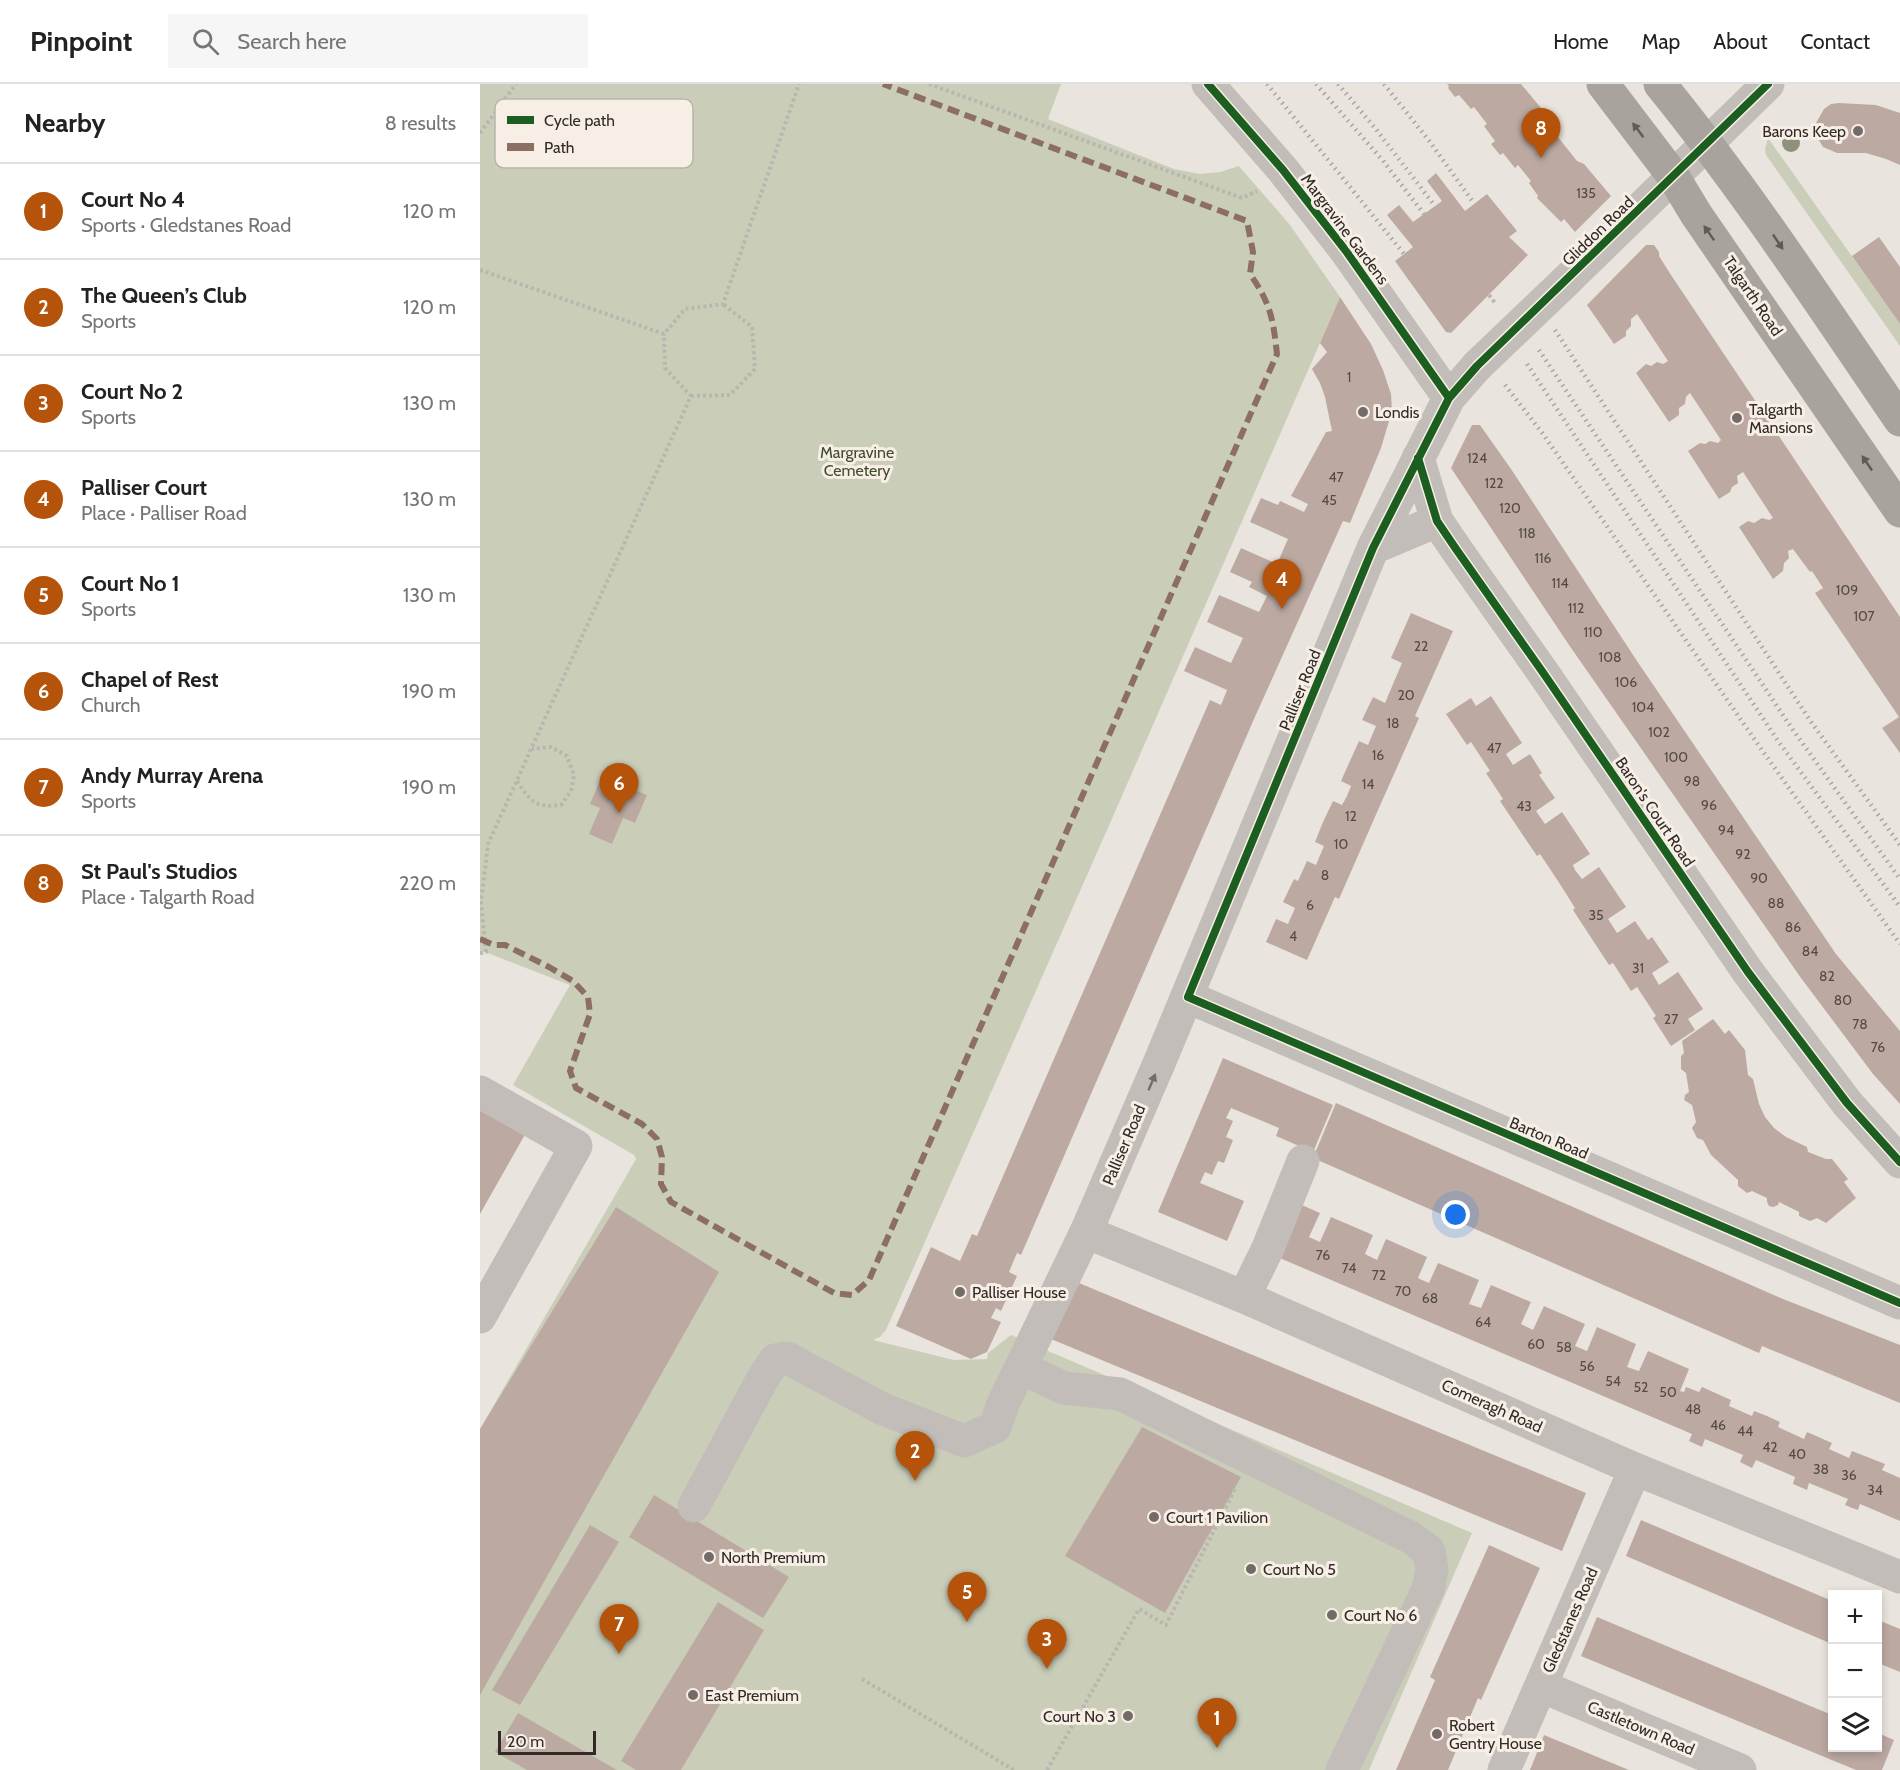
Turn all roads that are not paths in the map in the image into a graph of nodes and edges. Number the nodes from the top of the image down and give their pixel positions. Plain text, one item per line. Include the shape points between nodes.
1 (1208, 84) edge
2 (1603, 84) edge
3 (1660, 84) edge
4 (1768, 84) edge
5 (1708, 142) junction
6 (1673, 176) junction
7 (1449, 398) junction
8 (1900, 420) edge
9 (1418, 458) junction
10 (1900, 511) edge
11 (1437, 521) junction
12 (1373, 548) junction
13 (1188, 997) junction
14 (480, 1092) edge
15 (1303, 1161) dead end
16 (1900, 1162) edge
17 (1086, 1232) junction
18 (1244, 1297) junction
19 (1900, 1303) edge
20 (480, 1317) edge
21 (1021, 1368) junction
22 (1635, 1469) junction
23 (694, 1506) dead end
24 (1900, 1577) edge
25 (1541, 1686) junction
26 (1342, 1770) edge
27 (1504, 1770) edge
28 (1740, 1770) edge

1 - 7 street, Margravine Gardens via 1283,170 1346,251
6 -> 2 highway, Talgarth Road
3 - 5 highway
4 - 5 street, Gliddon Road
5 - 6 street, Gliddon Road
5 -> 8 highway
6 - 7 street, Gliddon Road, bridge via 1477,366
10 -> 6 highway, Talgarth Road
7 - 9 street, Palliser Road
9 - 11 street, Baron's Court Road
9 - 12 street, Palliser Road
11 - 12 street
11 - 16 street, Baron's Court Road via 1748,972 1847,1103
12 - 13 street, Palliser Road
17 -> 13 street, Palliser Road
13 - 19 street, Barton Road
14 - 20 street via 576,1146
15 - 18 street
17 - 18 street, Comeragh Road
17 - 21 street, Palliser Road
18 - 22 street, Comeragh Road
21 - 23 street, Palliser Road via 995,1427 964,1441 883,1408 787,1358 775,1360
21 - 26 street via 1064,1388 1120,1394 1410,1537 1428,1551 1432,1570 1428,1589
22 - 24 street, Comeragh Road
22 - 25 street, Gledstanes Road
25 - 27 street, Gledstanes Road
25 - 28 street, Castletown Road

